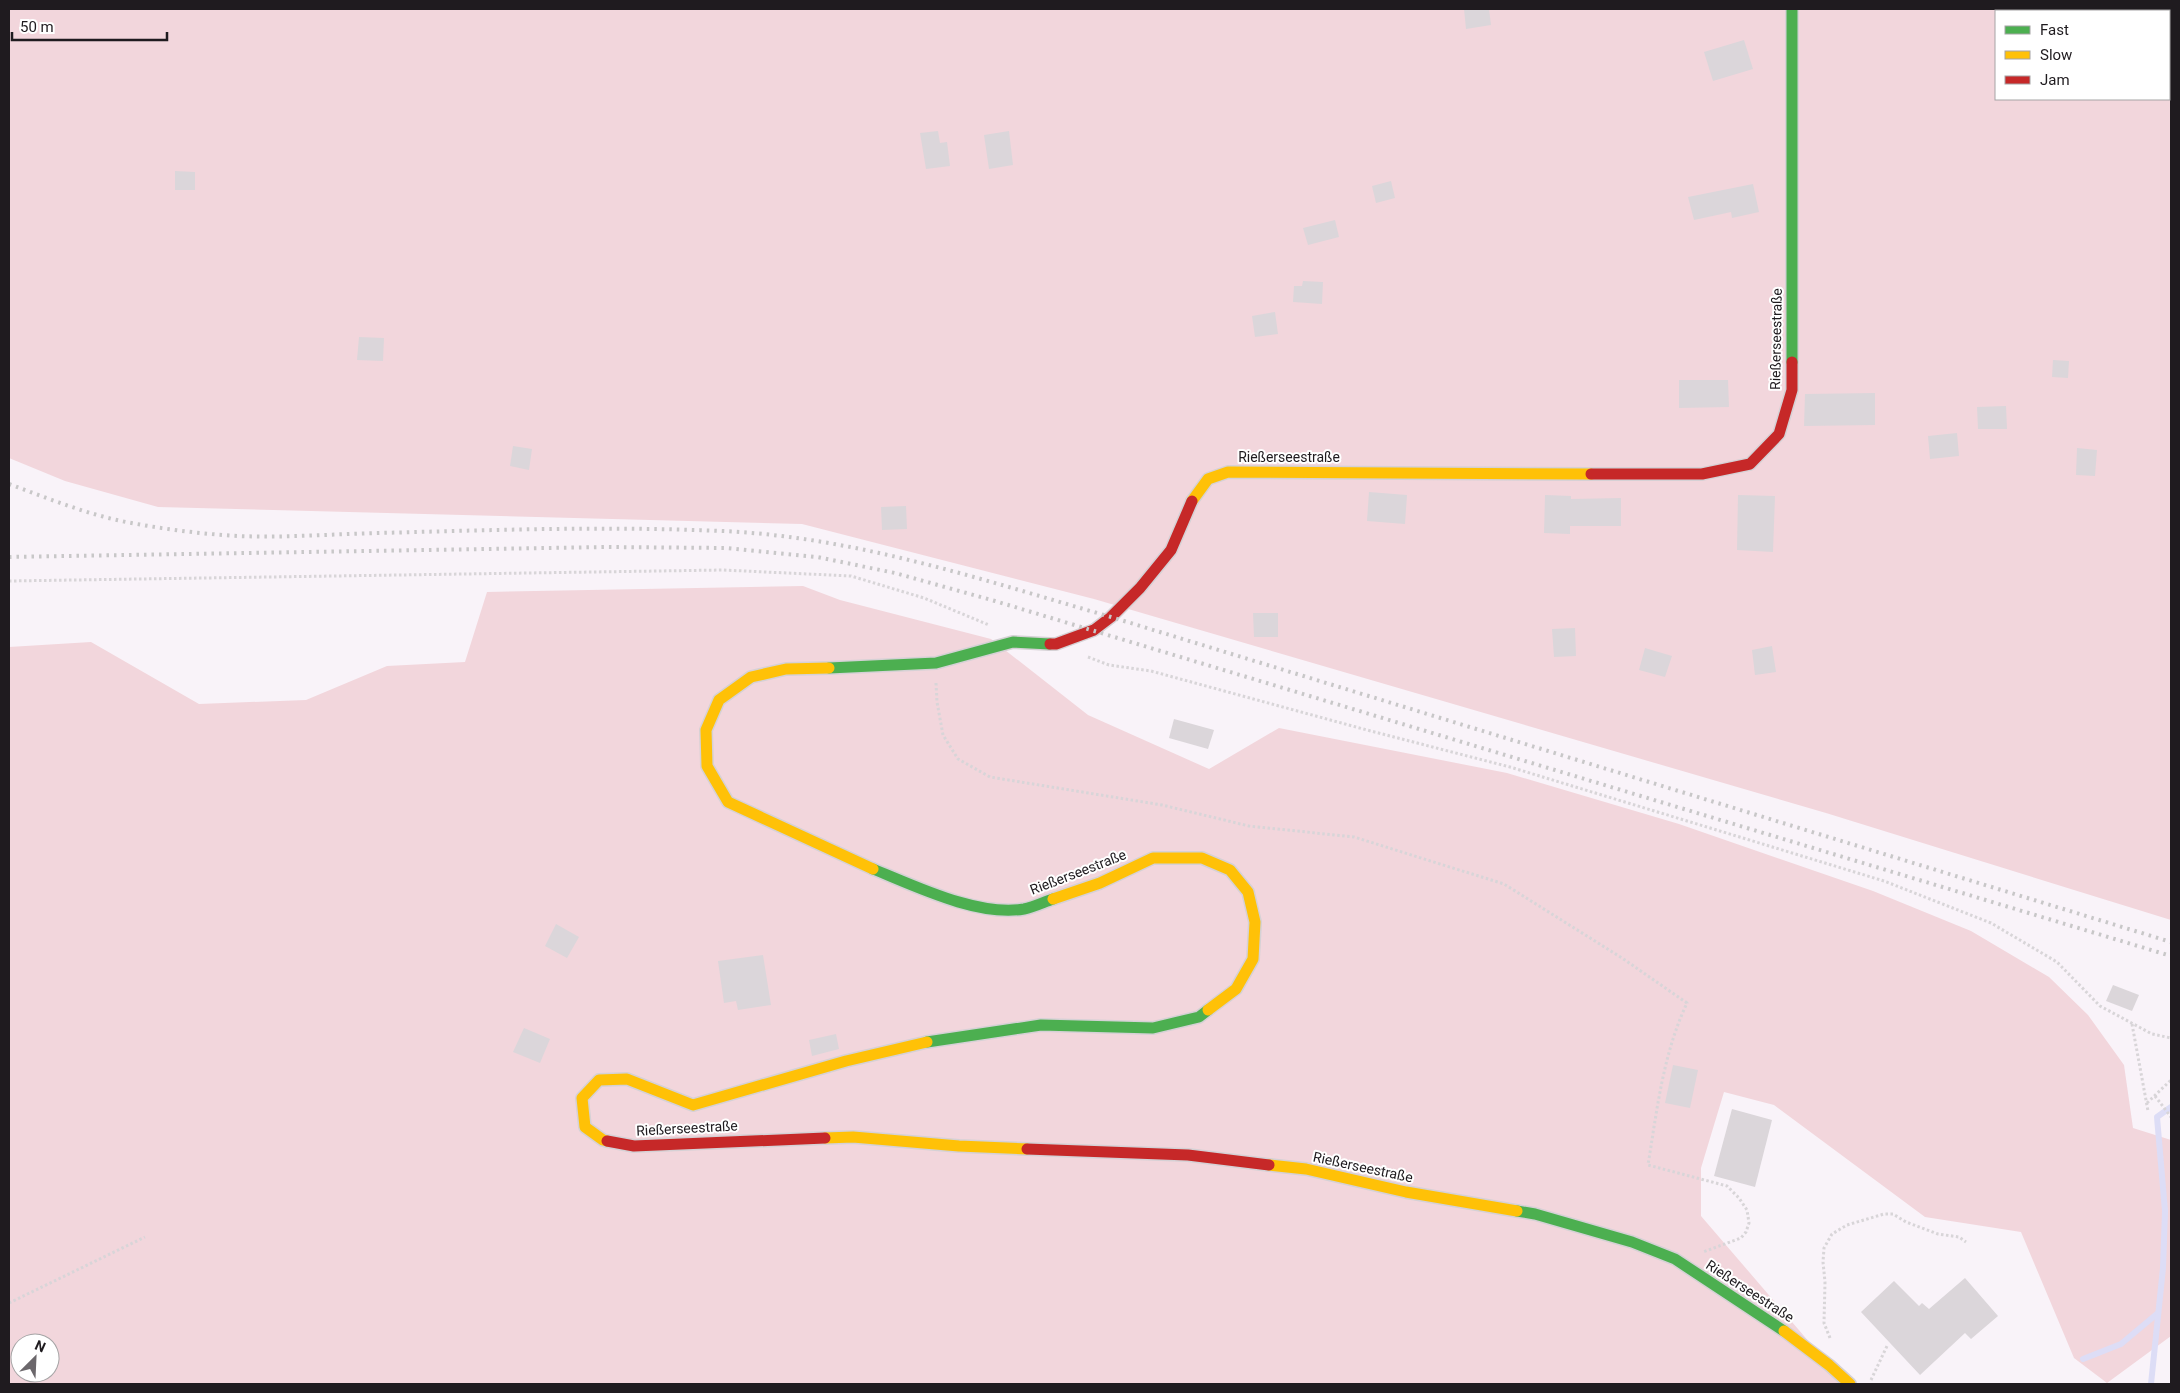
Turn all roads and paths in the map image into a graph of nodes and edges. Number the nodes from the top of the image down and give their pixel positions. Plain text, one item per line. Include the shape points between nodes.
1 (1792, 9) edge
2 (9, 581) edge
3 (994, 628) dead end
4 (1083, 655) dead end
5 (936, 663) junction
6 (2132, 1024) junction
7 (2171, 1038) edge
8 (2171, 1080) edge
9 (2155, 1096) junction
10 (2146, 1103) junction
11 (2148, 1111) dead end
12 (2171, 1117) edge
13 (146, 1237) dead end
14 (1966, 1242) dead end
15 (1686, 1267) junction
16 (9, 1303) edge
17 (1831, 1340) dead end
18 (1886, 1346) dead end
19 (1870, 1383) dead end
20 (1850, 1384) edge

1 - 5 street, Rießerseestraße via 1792,390 1779,434 1750,464 1702,474 1228,472 1208,480 1188,507 1172,550 1140,588 1094,630 1056,644 1014,642
2 - 3 path via 723,570 806,573 851,576 924,598
4 - 6 path via 1109,665 1151,671 1510,766 1884,881 1991,923 2057,962 2100,1006
5 - 15 path via 937,702 943,735 958,759 990,777 1162,805 1249,826 1354,838 1504,884 1687,1003 1668,1055 1648,1165 1726,1186 1740,1198 1747,1210 1749,1223 1741,1238 1704,1251
5 - 15 street, Rießerseestraße via 786,668 751,677 719,700 706,730 707,766 728,802 863,865 924,890 985,909 1024,908 1100,883 1153,858 1202,858 1230,870 1248,892 1255,922 1253,959 1236,989 1199,1016 1154,1028 1041,1025 937,1040 846,1061 693,1105 626,1079 599,1080 582,1098 585,1127 602,1140 634,1146 853,1137 987,1147 1188,1155 1306,1169 1406,1192 1535,1214 1632,1242 1675,1259
6 - 7 path via 2152,1034
6 - 10 path
8 - 9 path
9 - 10 path
9 - 12 path
10 - 11 path
13 - 16 path
14 - 17 path via 1959,1237 1938,1234 1906,1222 1893,1214 1847,1225 1832,1234 1824,1248 1823,1262 1824,1323
15 - 20 street, Rießerseestraße via 1786,1332 1830,1364
18 - 19 path

